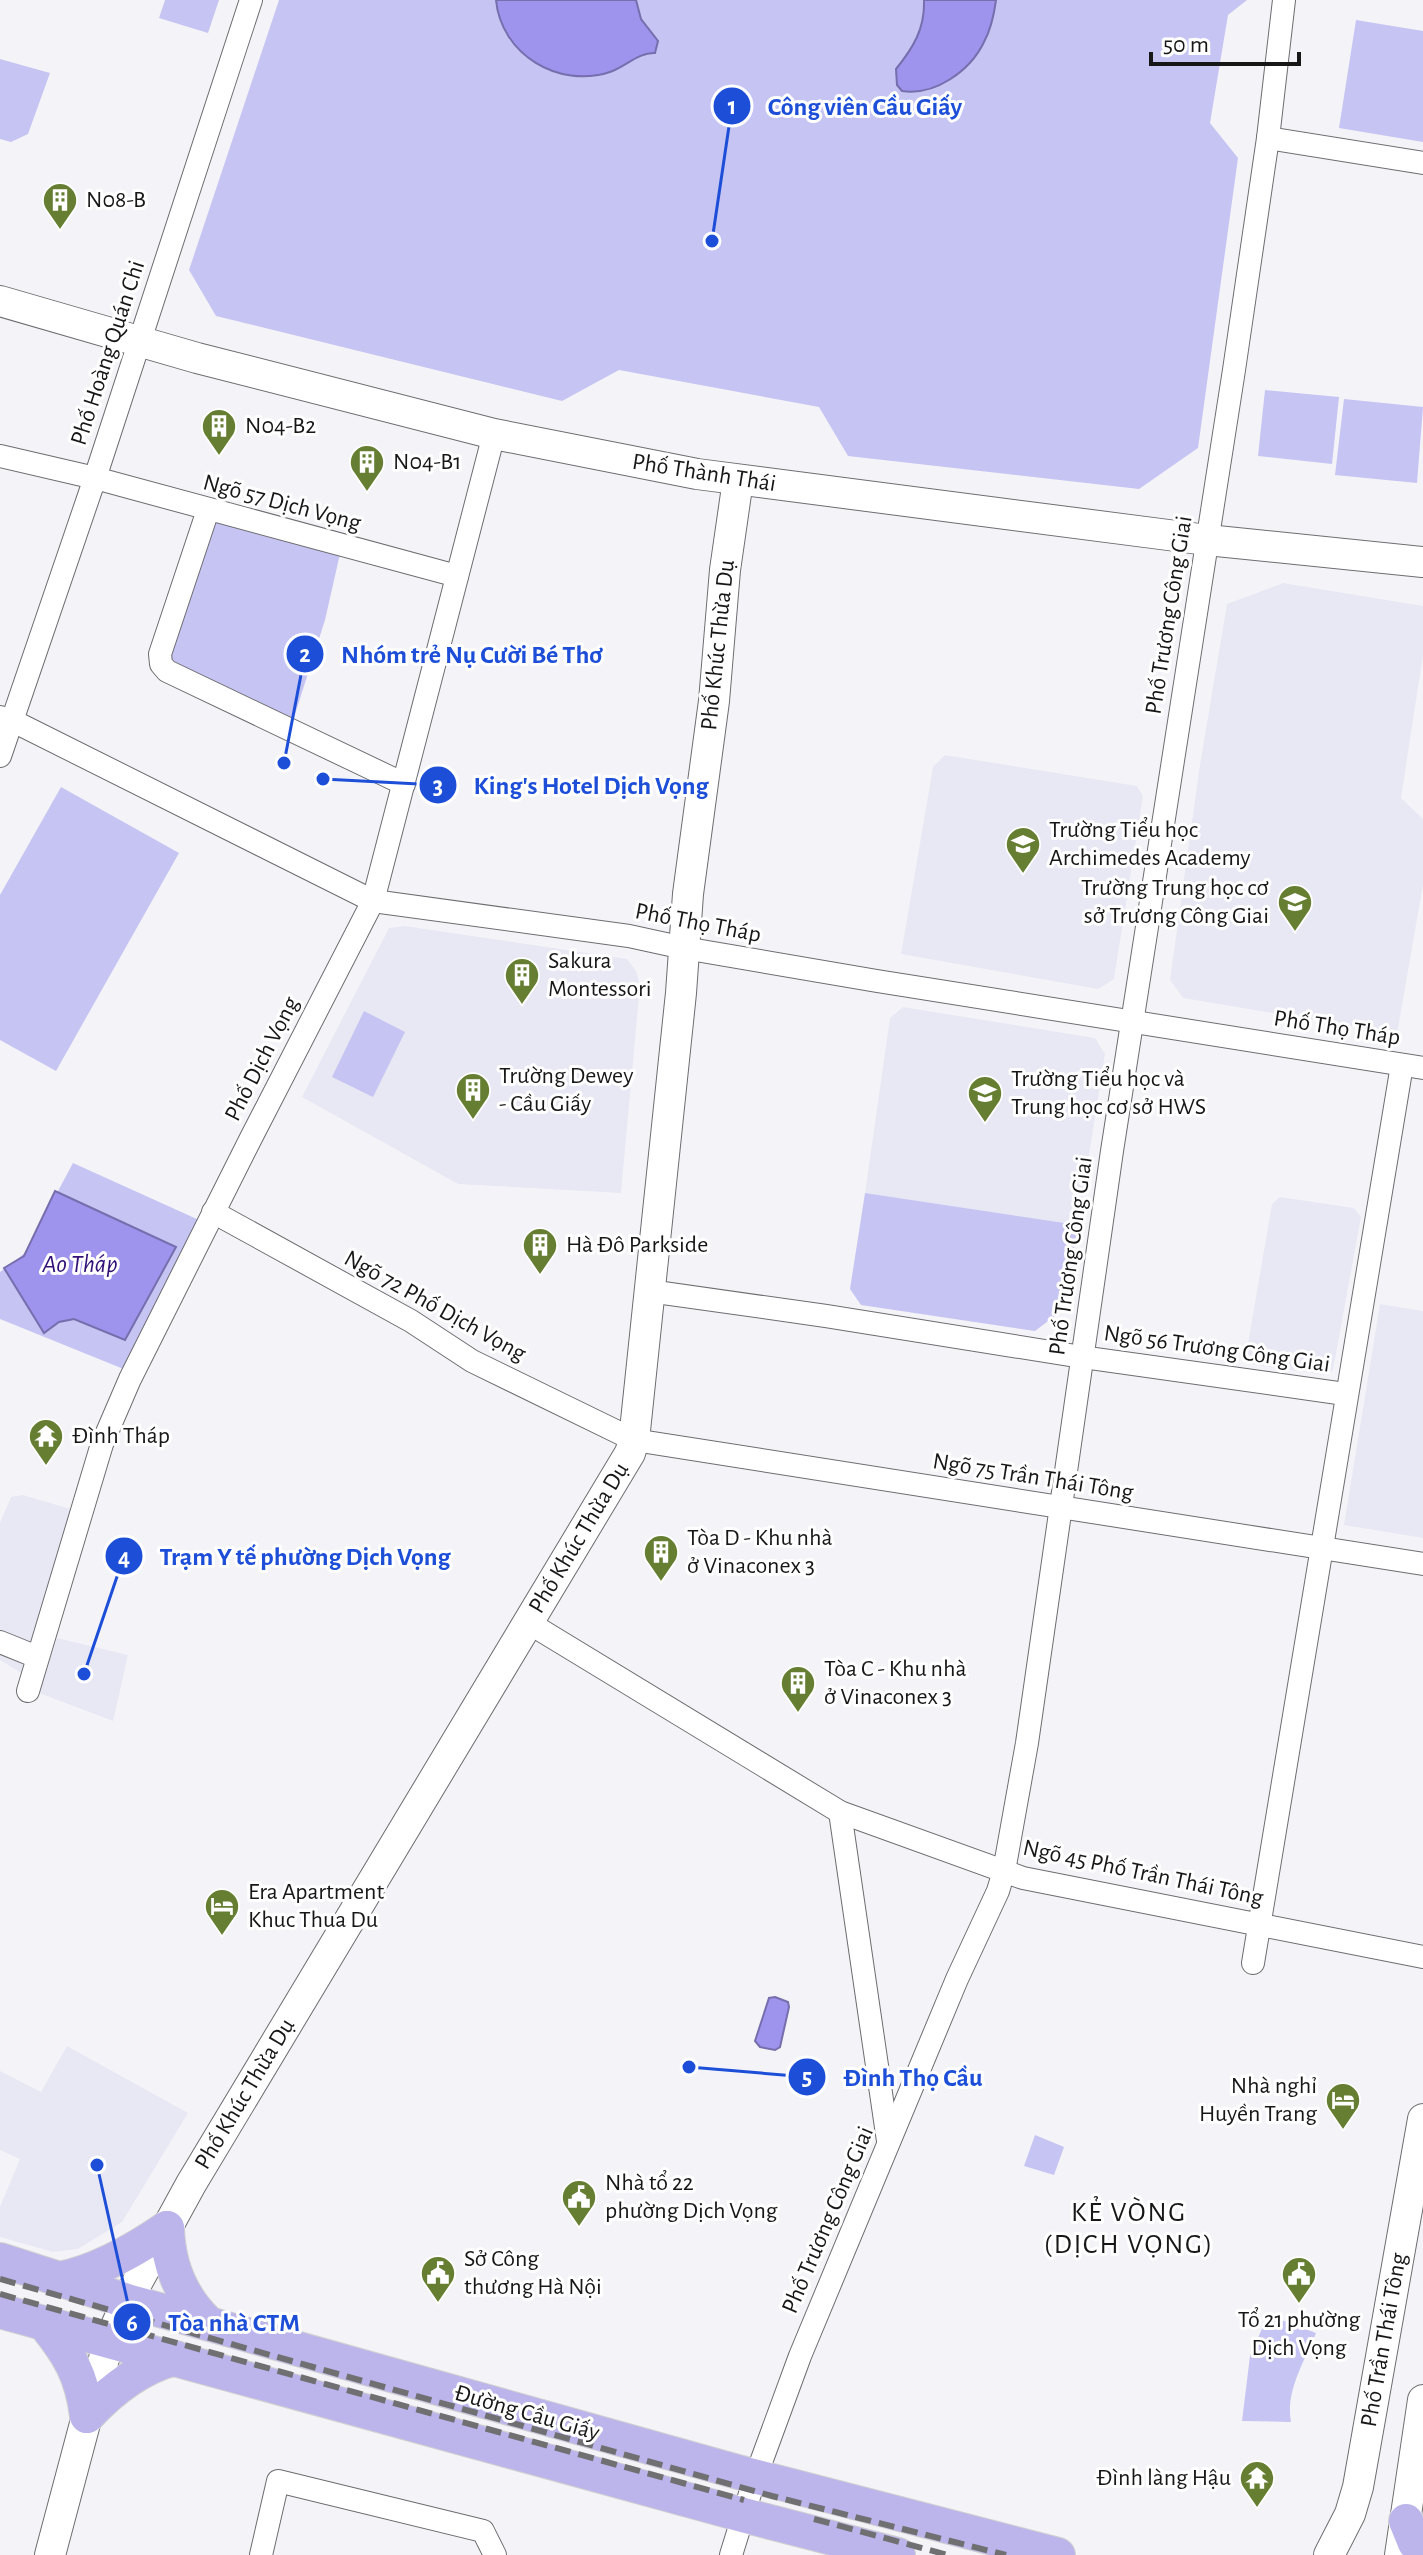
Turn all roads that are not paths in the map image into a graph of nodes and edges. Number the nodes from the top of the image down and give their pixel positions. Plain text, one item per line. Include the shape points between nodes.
1 (251, 0) edge
2 (1284, 0) edge
3 (1268, 138) junction
4 (1423, 163) edge
5 (0, 301) edge
6 (139, 341) junction
7 (494, 434) junction
8 (0, 456) edge
9 (95, 478) junction
10 (738, 480) junction
11 (208, 510) junction
12 (1207, 540) junction
13 (1423, 562) edge
14 (457, 576) junction
15 (7, 719) edge
16 (0, 756) edge
17 (404, 784) junction
18 (373, 901) junction
19 (684, 948) junction
20 (1132, 1021) junction
21 (1412, 1066) edge
22 (213, 1212) junction
23 (649, 1291) junction
24 (1082, 1357) junction
25 (1345, 1394) junction
26 (634, 1440) junction
27 (1061, 1508) junction
28 (1321, 1549) junction
29 (1423, 1564) edge
30 (529, 1623) junction
31 (0, 1642) edge
32 (37, 1657) junction
33 (28, 1691) dead end
34 (840, 1812) junction
35 (1004, 1871) junction
36 (1258, 1924) junction
37 (1423, 1957) edge
38 (1253, 1963) dead end
39 (1423, 2119) edge
40 (889, 2142) junction
41 (167, 2228) junction
42 (0, 2260) edge
43 (59, 2279) junction
44 (127, 2301) junction
45 (0, 2311) edge
46 (207, 2322) junction
47 (44, 2323) junction
48 (109, 2342) junction
49 (176, 2358) junction
50 (1423, 2400) edge
51 (87, 2416) junction
52 (755, 2477) junction
53 (743, 2515) junction
54 (1406, 2521) junction
55 (1423, 2552) edge
56 (50, 2555) edge
57 (261, 2555) edge
58 (495, 2555) edge
59 (731, 2555) edge
60 (898, 2555) edge
61 (1058, 2555) edge
62 (1329, 2555) edge
63 (1400, 2555) edge

1 - 6 street, Phố Hoàng Quán Chi
2 - 3 street, Phố Trương Công Giai
3 - 4 street
3 - 12 street, Phố Trương Công Giai
5 - 6 street, Phố Thành Thái
6 - 7 street, Phố Thành Thái
6 - 9 street, Phố Hoàng Quán Chi
7 - 10 street, Phố Thành Thái
7 - 14 street, Phố Dịch Vọng
8 - 9 street, Ngõ 57 Dịch Vọng
9 - 11 street, Ngõ 57 Dịch Vọng
9 - 15 street, Phố Hoàng Quán Chi
10 - 12 street, Phố Thành Thái
10 - 19 street, Phố Khúc Thừa Dụ
11 - 14 street, Ngõ 57 Dịch Vọng
11 - 17 street via 161,664
12 - 13 street, Phố Thành Thái
12 - 20 street, Phố Trương Công Giai
14 - 17 street, Phố Dịch Vọng
15 - 16 street, Phố Hoàng Quán Chi
15 - 18 street, Phố Thọ Tháp
17 - 18 street, Phố Dịch Vọng
18 - 19 street, Phố Thọ Tháp
18 - 22 street, Phố Dịch Vọng
19 - 20 street, Phố Thọ Tháp
19 - 23 street, Phố Khúc Thừa Dụ
20 - 21 street, Phố Thọ Tháp
20 - 24 street, Phố Trương Công Giai
21 - 25 street
22 - 26 street, Ngõ 72 Phố Dịch Vọng via 411,1321 472,1361
22 - 32 street, Phố Dịch Vọng via 102,1444
23 - 24 street, Ngõ 56 Trương Công Giai
23 - 26 street, Phố Khúc Thừa Dụ
24 - 25 street, Ngõ 56 Trương Công Giai
24 - 27 street, Phố Trương Công Giai
25 - 28 street
26 - 27 street, Ngõ 75 Trần Thái Tông
26 - 30 street, Phố Khúc Thừa Dụ via 625,1465
27 - 28 street, Ngõ 75 Trần Thái Tông
27 - 35 street, Phố Trương Công Giai
28 - 29 street, Ngõ 75 Trần Thái Tông
28 - 36 street
30 - 34 street, Ngõ 45 Phố Trần Thái Tông
30 - 41 street, Phố Khúc Thừa Dụ
31 - 32 street
32 - 33 street, Phố Dịch Vọng
34 - 35 street, Ngõ 45 Phố Trần Thái Tông
34 - 40 street
35 - 36 street, Ngõ 45 Phố Trần Thái Tông
35 - 40 street, Phố Trương Công Giai
36 - 37 street, Ngõ 45 Phố Trần Thái Tông
36 - 38 street
39 - 62 street, Phố Trần Thái Tông via 1358,2487
40 - 52 street, Phố Trương Công Giai
41 - 43 main road via 84,2272
41 - 44 street, Phố Khúc Thừa Dụ
41 - 46 main road via 176,2277
42 - 43 main road, Đường Cầu Giấy
43 - 44 main road, Đường Cầu Giấy
44 - 46 main road, Đường Cầu Giấy
44 - 48 street, Phố Khúc Thừa Dụ
45 - 47 main road, Đường Cầu Giấy
46 - 52 main road, Đường Cầu Giấy
47 - 48 main road, Đường Cầu Giấy
47 - 51 main road via 81,2380
48 - 49 main road, Đường Cầu Giấy
48 - 51 street, Phố Khúc Thừa Dụ
49 - 51 main road via 139,2372
49 - 53 main road, Đường Cầu Giấy
50 - 54 street, Phố Trần Thái Tông
51 - 56 street, Phố Khúc Thừa Dụ
52 - 53 street, Phố Trương Công Giai
52 - 61 main road, Đường Cầu Giấy
53 - 59 street, Phố Trương Công Giai
53 - 60 main road, Đường Cầu Giấy
54 - 55 main road
54 - 63 street, Phố Trần Thái Tông
57 - 58 street via 278,2481 483,2531

